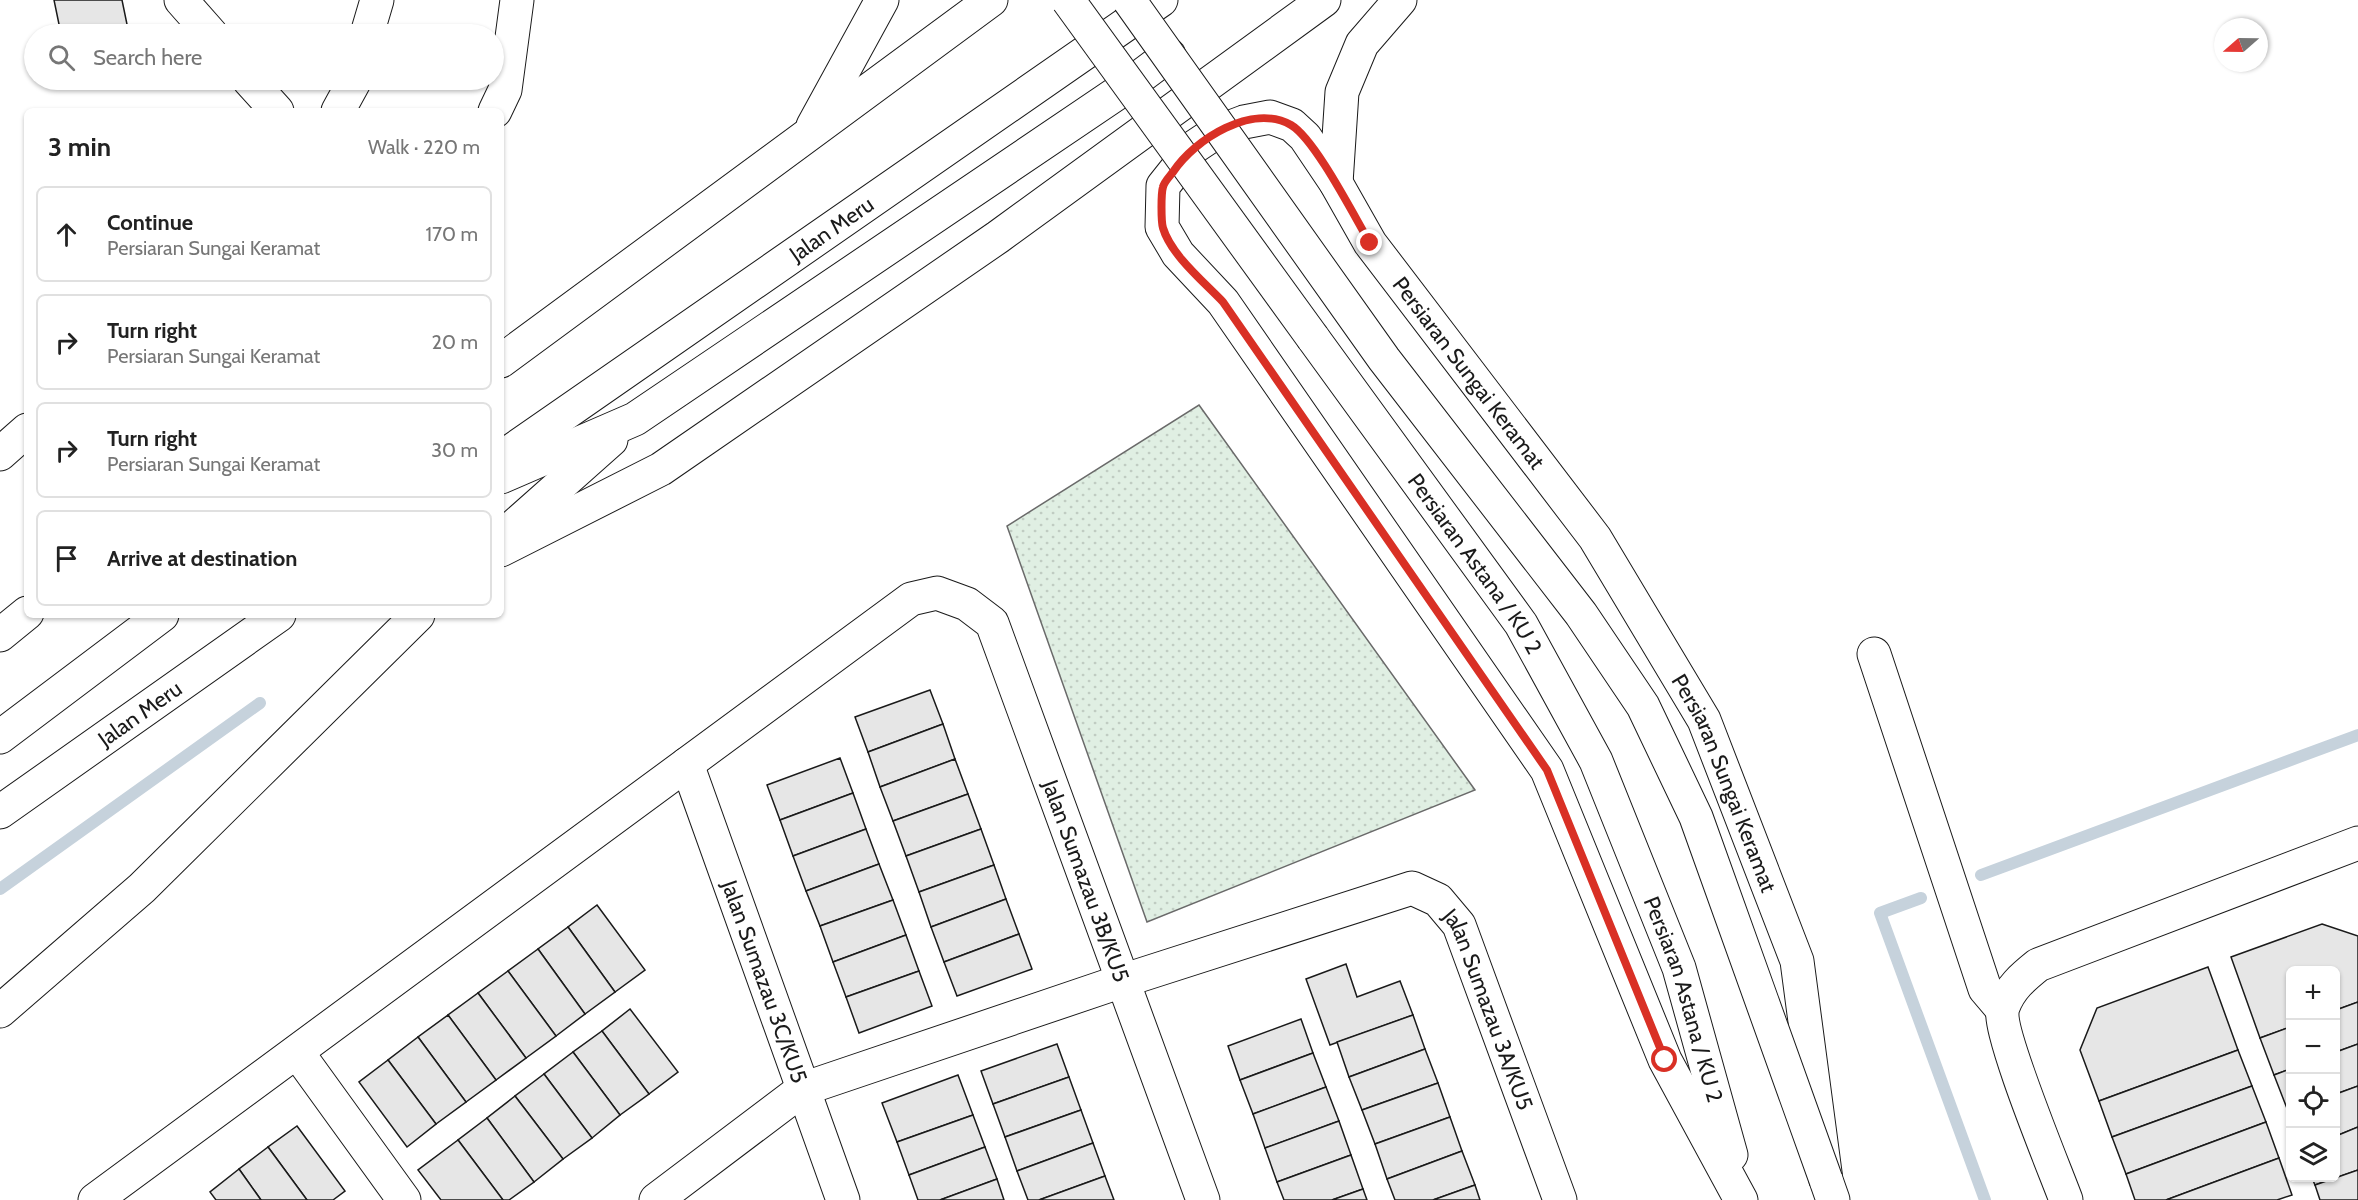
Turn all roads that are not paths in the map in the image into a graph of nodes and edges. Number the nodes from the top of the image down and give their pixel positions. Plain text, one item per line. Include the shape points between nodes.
1 (181, 0) edge
2 (376, 0) edge
3 (517, 0) edge
4 (882, 0) edge
5 (991, 0) edge
6 (1068, 0) edge
7 (1129, 0) edge
8 (1161, 0) edge
9 (1324, 0) edge
10 (1400, 0) edge
11 (201, 24) edge
12 (370, 24) edge
13 (1168, 55) junction
14 (1129, 85) junction
15 (258, 90) edge
16 (350, 90) edge
17 (274, 108) edge
18 (340, 108) edge
19 (496, 108) edge
20 (807, 135) junction
21 (1336, 183) junction
22 (504, 359) edge
23 (635, 419) junction
24 (24, 433) edge
25 (0, 454) edge
26 (504, 456) edge
27 (504, 476) edge
28 (504, 534) edge
29 (504, 548) edge
30 (24, 616) edge
31 (158, 618) edge
32 (275, 618) edge
33 (415, 618) edge
34 (0, 636) edge
35 (1874, 654) dead end
36 (0, 737) edge
37 (687, 764) junction
38 (0, 812) edge
39 (2358, 843) edge
40 (1122, 981) junction
41 (2002, 1009) junction
42 (0, 1011) edge
43 (297, 1052) junction
44 (803, 1089) junction
45 (1830, 1190) edge
46 (95, 1200) edge
47 (404, 1200) edge
48 (656, 1200) edge
49 (843, 1200) edge
50 (1203, 1200) edge
51 (1560, 1200) edge
52 (1742, 1200) edge
53 (2066, 1200) edge

1 - 11 main road
2 - 12 main road
3 - 19 main road via 505,90
4 - 20 main road
5 - 20 main road
6 - 14 main road, Persiaran Astana / KU 2, bridge
7 - 13 main road, bridge
8 - 26 main road, Jalan Meru
9 - 29 main road via 998,237 661,469
10 - 21 main road via 1362,44 1342,92
13 - 14 main road, Jalan Meru
13 - 45 main road, bridge via 1384,359 1581,614 1643,706 1696,817
14 - 23 main road, Jalan Meru
14 - 52 main road, Persiaran Astana / KU 2, bridge via 1521,624 1537,653 1596,761 1679,968
15 - 17 main road
16 - 18 main road
20 - 22 main road
21 - 45 main road, Persiaran Sungai Keramat via 1370,243 1595,538 1704,720 1797,962
21 - 52 main road, Persiaran Sungai Keramat via 1305,137 1292,125 1270,117 1244,122 1215,133 1194,147 1177,166 1163,186 1162,227 1178,254 1223,302 1547,770 1665,1060
23 - 27 main road, Jalan Meru
23 - 28 main road
24 - 25 main road
30 - 34 main road
31 - 36 main road
32 - 38 main road, Jalan Meru
33 - 42 main road via 142,888
35 - 41 main road via 1985,989
37 - 40 main road, Jalan Sumazau 3B/KU5 via 911,599 937,593 967,604 992,623
37 - 43 main road
37 - 44 main road, Jalan Sumazau 3C/KU5
39 - 41 main road via 2038,965 2016,982
40 - 44 main road, Jalan Sumazau 3A/KU5
40 - 50 main road, Jalan Sumazau 3B/KU5
40 - 51 main road, Jalan Sumazau 3A/KU5 via 1403,890 1412,888 1438,900 1459,925
41 - 53 main road via 2011,1054
43 - 46 main road
43 - 47 main road
44 - 48 main road, Jalan Sumazau 3A/KU5
44 - 49 main road, Jalan Sumazau 3C/KU5

